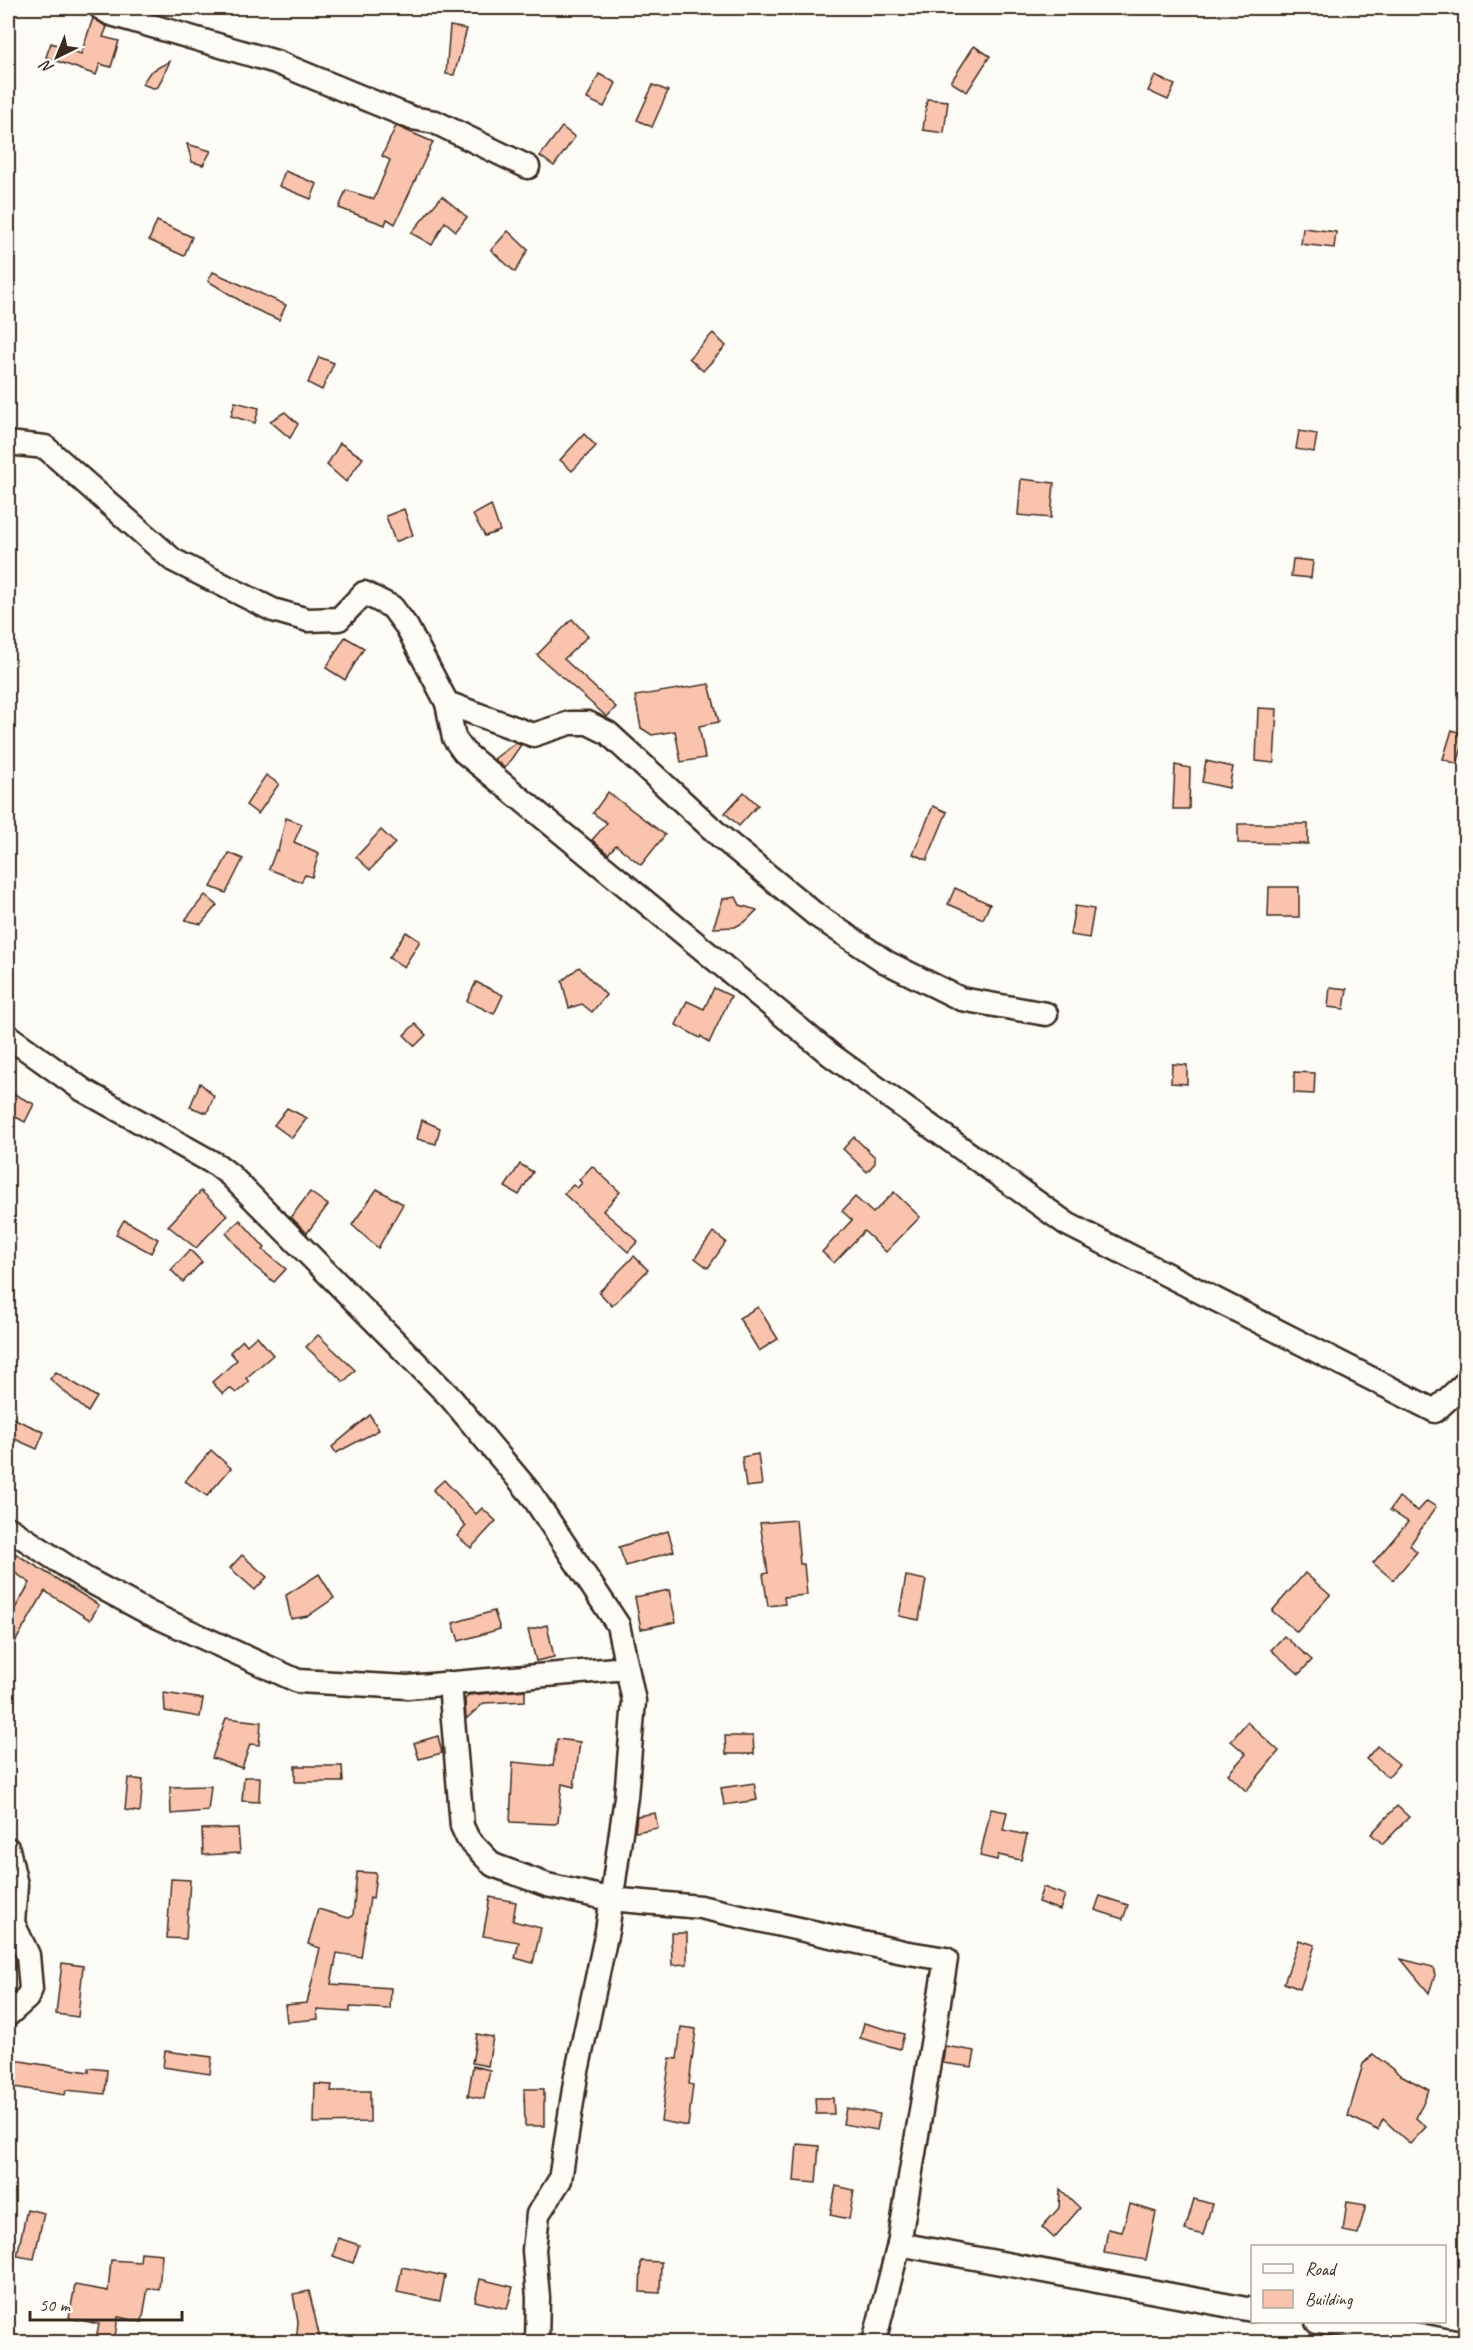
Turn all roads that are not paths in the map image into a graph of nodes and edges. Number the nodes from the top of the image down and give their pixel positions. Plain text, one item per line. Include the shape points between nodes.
1 (101, 8) edge
2 (528, 167) dead end
3 (8, 443) edge
4 (447, 703) junction
5 (1046, 1014) dead end
6 (8, 1036) edge
7 (1466, 1382) edge
8 (8, 1528) edge
9 (627, 1668) junction
10 (450, 1683) junction
11 (8, 1849) edge
12 (610, 1899) junction
13 (8, 2015) edge
14 (899, 2244) junction
15 (1251, 2310) edge
16 (1325, 2323) edge
17 (537, 2343) edge
18 (874, 2343) edge
19 (1455, 2343) edge

1 - 2 street via 276,62 412,118 435,122
3 - 4 street via 45,447 173,560 273,610 309,620 339,619 364,594 392,607 407,627
4 - 5 street via 533,735 570,723 588,723 608,733 729,845 816,915 886,962 961,999
4 - 7 street via 454,738 464,752 831,1055 1067,1224 1434,1410
6 - 9 street via 83,1090 230,1175 450,1397 531,1494 618,1624
8 - 10 street via 86,1579 149,1613 298,1681 408,1687
9 - 10 street
9 - 12 street via 634,1701 626,1797
10 - 12 street via 458,1797 468,1839 493,1865 547,1885
11 - 13 street via 16,1886 13,1923 28,1955 31,1989
12 - 14 street via 700,1907 946,1959
12 - 17 street via 560,2180 538,2214 534,2250
14 - 15 street
14 - 18 street
16 - 19 street

